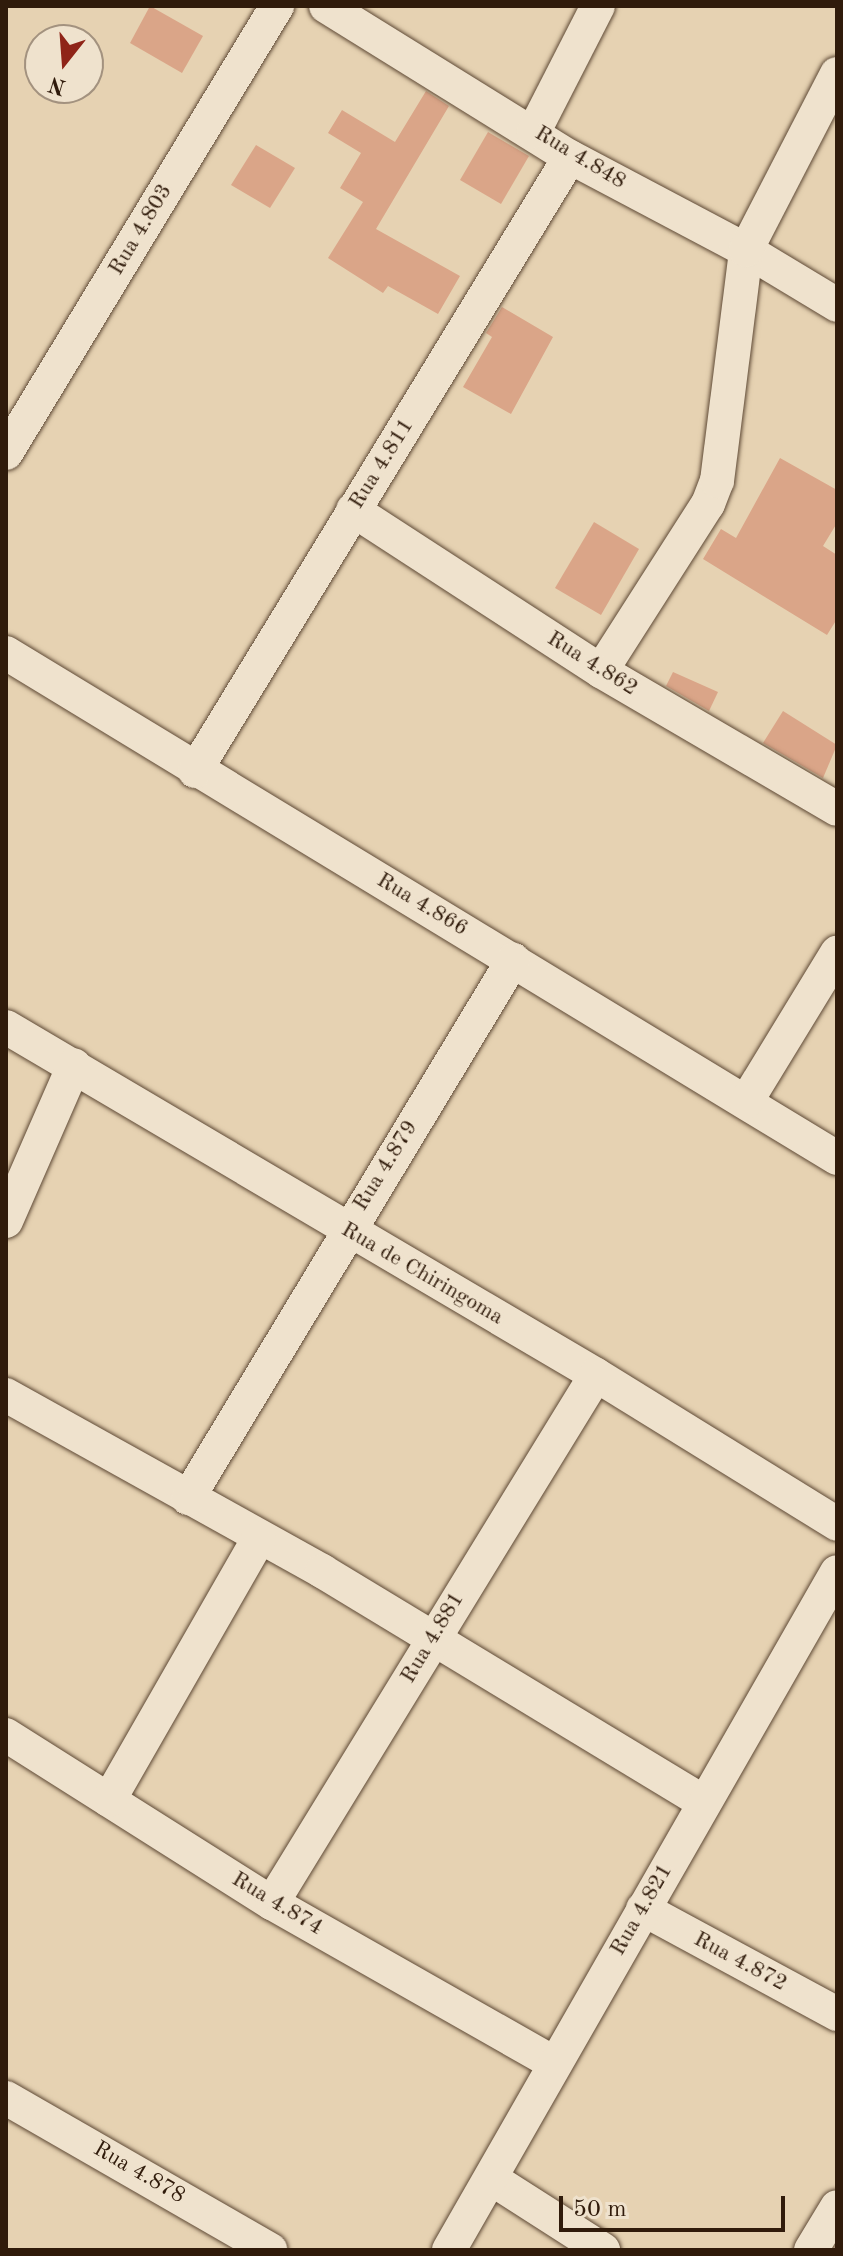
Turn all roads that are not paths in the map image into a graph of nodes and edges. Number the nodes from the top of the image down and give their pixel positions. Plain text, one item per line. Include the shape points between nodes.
1 (277, 6) edge
2 (326, 6) edge
3 (598, 6) edge
4 (837, 74) edge
5 (534, 131) junction
6 (570, 157) junction
7 (746, 250) junction
8 (837, 305) edge
9 (6, 453) edge
10 (353, 510) junction
11 (6, 653) edge
12 (601, 671) junction
13 (195, 771) junction
14 (837, 809) edge
15 (837, 953) edge
16 (513, 960) junction
17 (6, 1027) edge
18 (74, 1065) junction
19 (746, 1102) junction
20 (837, 1158) edge
21 (6, 1221) edge
22 (346, 1230) junction
23 (596, 1375) junction
24 (6, 1395) edge
25 (188, 1498) junction
26 (837, 1524) edge
27 (259, 1538) junction
28 (837, 1572) edge
29 (434, 1637) junction
30 (6, 1735) edge
31 (109, 1800) junction
32 (704, 1802) junction
33 (272, 1903) junction
34 (643, 1909) junction
35 (837, 2014) edge
36 (554, 2063) junction
37 (6, 2098) edge
38 (492, 2179) junction
39 (837, 2207) edge
40 (270, 2250) edge
41 (449, 2250) edge
42 (603, 2250) edge
43 (811, 2250) edge

1 - 9 street, Rua 4.803
2 - 5 street, Rua 4.848
3 - 5 street
4 - 7 street
5 - 6 street, Rua 4.848
6 - 7 street, Rua 4.848
6 - 10 street, Rua 4.811
7 - 8 street, Rua 4.848
7 - 12 street via 717,481 683,545
10 - 12 street, Rua 4.862
10 - 13 street, Rua 4.811
11 - 13 street, Rua 4.866
12 - 14 street, Rua 4.862
13 - 16 street, Rua 4.866
15 - 19 street
16 - 19 street, Rua 4.866
16 - 22 street, Rua 4.879
17 - 18 street, Rua de Chiringoma
18 - 21 street
18 - 22 street, Rua de Chiringoma
19 - 20 street, Rua 4.866
22 - 23 street, Rua de Chiringoma
22 - 25 street, Rua 4.879
23 - 26 street, Rua de Chiringoma
23 - 29 street, Rua 4.881
24 - 25 street
25 - 27 street
27 - 29 street
27 - 31 street
28 - 32 street, Rua 4.821
29 - 32 street
29 - 33 street, Rua 4.881
30 - 31 street, Rua 4.874
31 - 33 street, Rua 4.874
32 - 34 street, Rua 4.821
33 - 36 street, Rua 4.874
34 - 35 street, Rua 4.872
34 - 36 street, Rua 4.821
36 - 38 street, Rua 4.821
37 - 40 street, Rua 4.878
38 - 41 street, Rua 4.821
38 - 42 street
39 - 43 street

